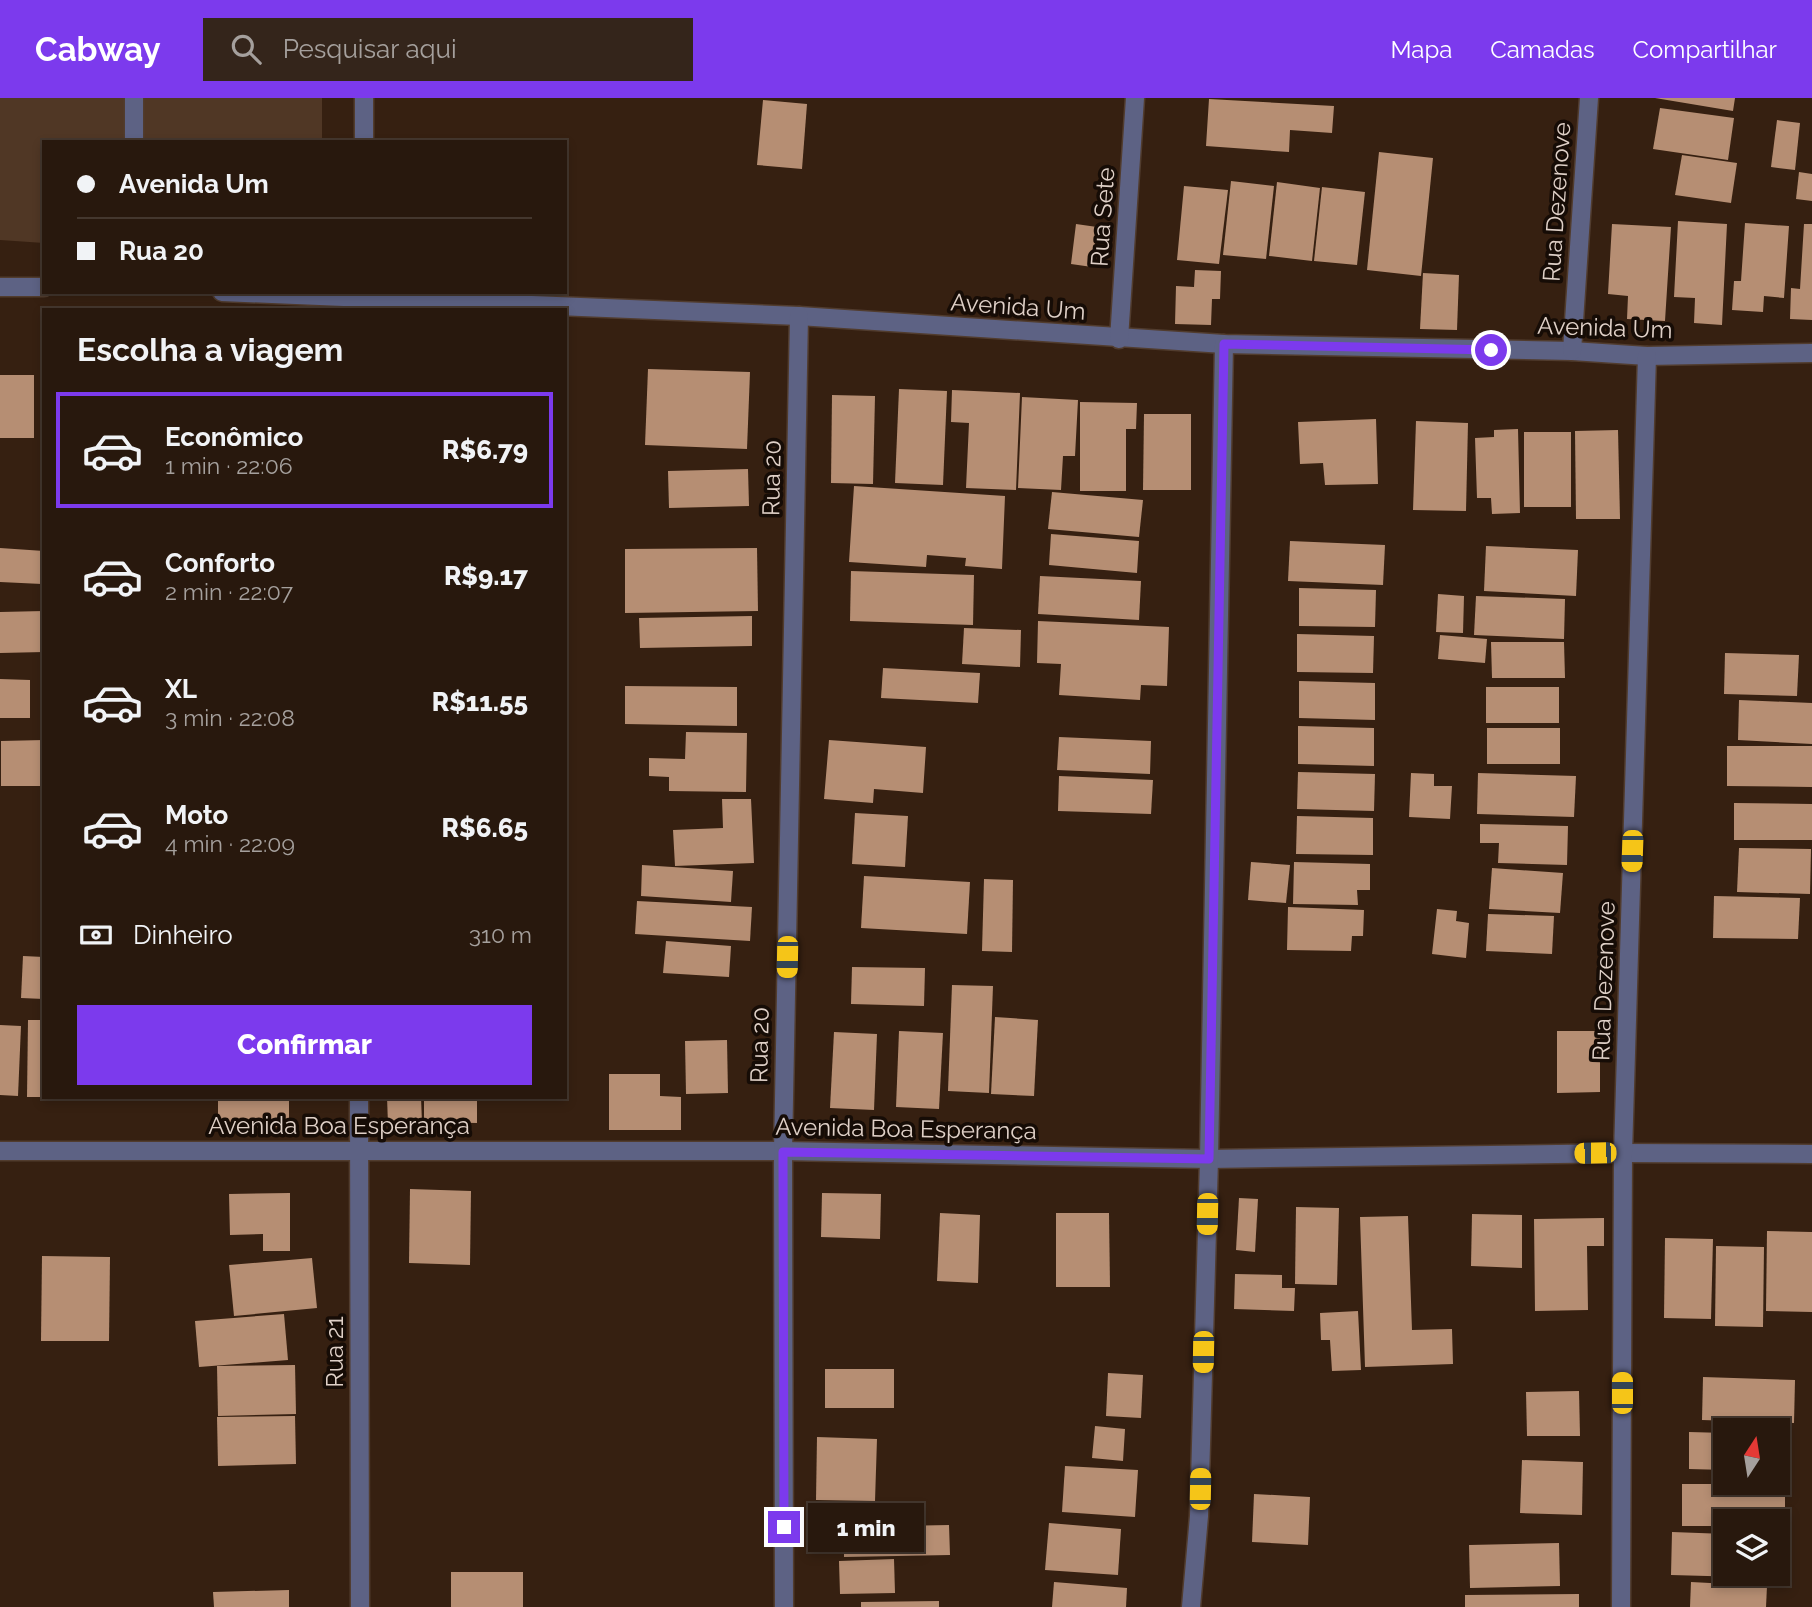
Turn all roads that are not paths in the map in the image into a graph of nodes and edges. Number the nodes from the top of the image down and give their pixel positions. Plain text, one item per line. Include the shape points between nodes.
1 (134, 98) edge
2 (364, 98) edge
3 (1135, 98) edge
4 (1589, 98) edge
5 (134, 140) edge
6 (364, 140) edge
7 (0, 287) edge
8 (42, 287) edge
9 (257, 294) edge
10 (363, 300) edge
11 (799, 316) junction
12 (1119, 339) junction
13 (1224, 344) junction
14 (1572, 351) junction
15 (1812, 353) edge
16 (1647, 356) junction
17 (359, 1099) edge
18 (0, 1151) edge
19 (360, 1151) junction
20 (783, 1152) junction
21 (1623, 1153) junction
22 (1812, 1154) edge
23 (1209, 1159) junction
24 (360, 1607) edge
25 (784, 1607) edge
26 (1191, 1607) edge
27 (1621, 1607) edge

1 - 5 street
2 - 6 street
3 - 12 street, Rua Sete
4 - 14 street, Rua Dezenove
7 - 8 street
9 - 10 street, Avenida Um
10 - 11 street, Avenida Um
11 - 12 street, Avenida Um
11 - 20 street, Rua 20
12 - 13 street, Avenida Um
13 - 14 street, Avenida Um
13 - 23 street
14 - 16 street, Avenida Um
15 - 16 street, Avenida Um
16 - 21 street, Rua Dezenove
17 - 19 street, Rua 21
18 - 19 street, Avenida Boa Esperança
19 - 20 street, Avenida Boa Esperança
19 - 24 street, Rua 21
20 - 23 street, Avenida Boa Esperança
20 - 25 street, Rua 20
21 - 22 street, Avenida Boa Esperança
21 - 23 street, Avenida Boa Esperança
21 - 27 street, Rua Dezenove
23 - 26 street via 1199,1517

